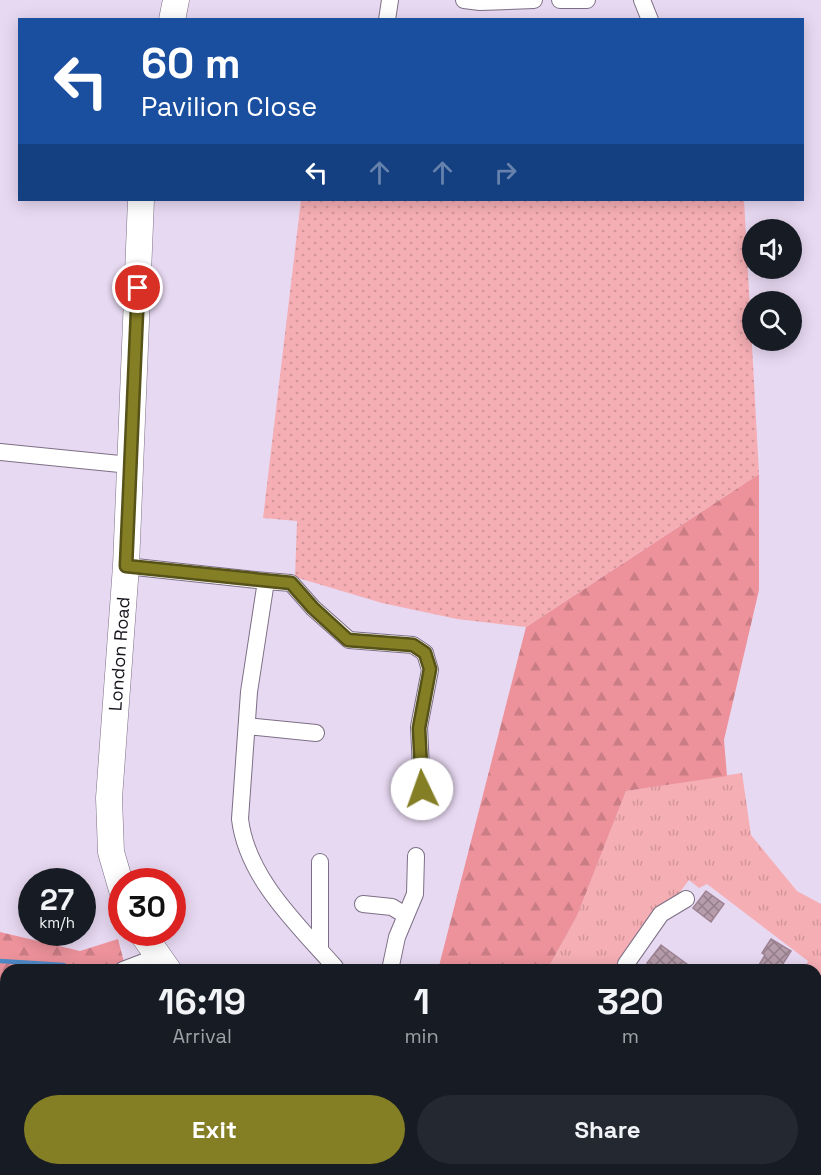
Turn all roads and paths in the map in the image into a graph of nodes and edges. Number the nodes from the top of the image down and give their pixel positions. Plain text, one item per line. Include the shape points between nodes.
1 (176, 0) edge
2 (390, 0) edge
3 (464, 0) edge
4 (534, 0) edge
5 (560, 0) edge
6 (587, 0) edge
7 (642, 0) edge
8 (172, 18) edge
9 (387, 18) edge
10 (649, 18) edge
11 (141, 201) edge
12 (0, 452) edge
13 (130, 465) junction
14 (126, 566) junction
15 (266, 580) junction
16 (247, 726) junction
17 (316, 734) dead end
18 (422, 789) dead end
19 (416, 856) dead end
20 (320, 862) dead end
21 (116, 868) edge
22 (686, 899) dead end
23 (363, 904) dead end
24 (405, 915) junction
25 (150, 946) edge
26 (320, 950) junction
27 (162, 964) edge
28 (332, 964) edge
29 (391, 964) edge
30 (630, 964) edge

1 - 8 main road
2 - 9 street
3 - 4 street
5 - 6 street
7 - 10 street
11 - 13 main road, London Road
12 - 13 street
13 - 14 main road, London Road
14 - 15 street
14 - 21 main road, London Road via 109,798 111,852
15 - 16 street
15 - 18 street via 291,583 348,640 413,645 425,653 430,669 419,728
16 - 17 street
16 - 26 street via 240,819 243,838 269,890
19 - 24 street via 415,894
20 - 26 street
22 - 30 street via 661,914
23 - 24 street via 392,907
24 - 29 street
25 - 27 main road
26 - 28 street

